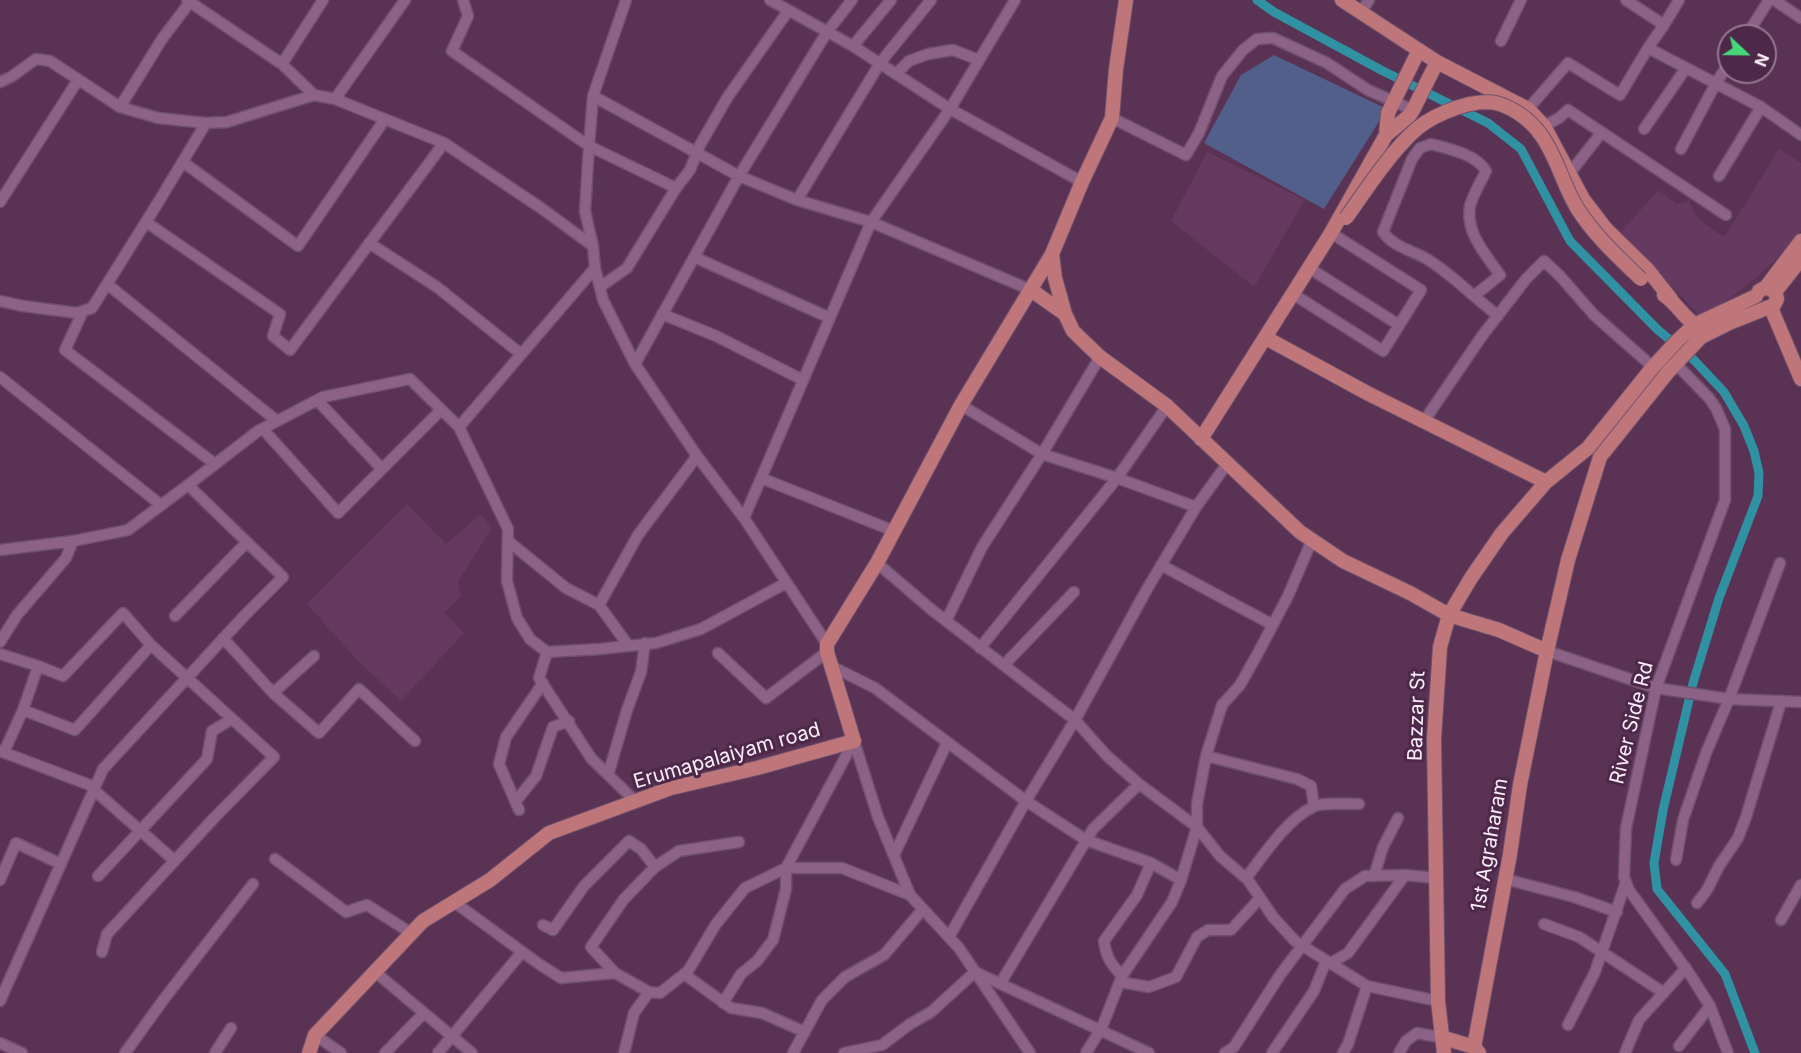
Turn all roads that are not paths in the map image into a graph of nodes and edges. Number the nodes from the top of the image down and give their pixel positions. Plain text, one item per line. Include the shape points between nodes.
1 (323, 0) edge
2 (405, 0) edge
3 (463, 0) edge
4 (626, 0) edge
5 (852, 0) edge
6 (891, 0) edge
7 (931, 0) edge
8 (1015, 0) edge
9 (1126, 0) edge
10 (1342, 0) edge
11 (1369, 0) edge
12 (1521, 0) edge
13 (1626, 0) edge
14 (1679, 0) edge
15 (1769, 0) edge
16 (1774, 0) edge
17 (188, 1) edge
18 (780, 4) edge
19 (1361, 12) junction
20 (1801, 18) edge
21 (1754, 24) edge
22 (1664, 25) junction
23 (827, 32) junction
24 (1501, 41) dead end
25 (853, 46) junction
26 (1648, 48) junction
27 (1418, 54) junction
28 (979, 60) junction
29 (880, 63) junction
30 (1437, 63) junction
31 (282, 64) junction
32 (1686, 68) junction
33 (896, 74) junction
34 (78, 80) junction
35 (0, 82) edge
36 (1716, 83) junction
37 (314, 95) junction
38 (593, 96) junction
39 (335, 99) junction
40 (1395, 99) junction
41 (120, 107) junction
42 (1761, 107) junction
43 (950, 109) junction
44 (1528, 109) junction
45 (1413, 110) junction
46 (1112, 118) junction
47 (385, 119) junction
48 (206, 123) junction
49 (1544, 126) junction
50 (1644, 129) dead end
51 (1602, 132) junction
52 (1386, 135) junction
53 (1801, 135) edge
54 (444, 143) junction
55 (1431, 144) junction
56 (589, 146) junction
57 (1681, 149) dead end
58 (696, 153) junction
59 (183, 162) junction
60 (1570, 173) junction
61 (739, 176) junction
62 (1719, 176) dead end
63 (1082, 182) junction
64 (676, 188) junction
65 (797, 200) junction
66 (0, 202) edge
67 (1726, 215) dead end
68 (1346, 218) dead end
69 (146, 222) junction
70 (871, 222) junction
71 (1331, 233) junction
72 (1801, 241) edge
73 (369, 243) junction
74 (593, 246) junction
75 (1052, 254) junction
76 (694, 257) junction
77 (1801, 259) edge
78 (595, 268) junction
79 (1309, 268) junction
80 (1644, 275) junction
81 (107, 284) junction
82 (600, 287) junction
83 (1031, 290) junction
84 (1765, 292) junction
85 (1293, 294) junction
86 (1474, 296) junction
87 (0, 301) edge
88 (1768, 308) junction
89 (82, 311) junction
90 (662, 314) junction
91 (1065, 314) junction
92 (1497, 316) junction
93 (830, 318) junction
94 (1399, 325) junction
95 (1702, 331) junction
96 (1266, 338) junction
97 (521, 354) junction
98 (1100, 357) junction
99 (634, 364) junction
100 (1663, 366) junction
101 (0, 377) edge
102 (1801, 379) edge
103 (803, 380) junction
104 (317, 400) junction
105 (961, 405) junction
106 (1167, 406) junction
107 (441, 410) junction
108 (277, 421) junction
109 (1424, 421) junction
110 (459, 427) junction
111 (263, 429) junction
112 (1201, 439) junction
113 (1588, 448) junction
114 (1042, 454) junction
115 (697, 456) junction
116 (1600, 457) junction
117 (215, 464) junction
118 (1227, 464) junction
119 (382, 469) junction
120 (1117, 477) junction
121 (761, 478) junction
122 (1546, 482) junction
123 (188, 484) junction
124 (161, 505) junction
125 (1196, 507) junction
126 (338, 513) junction
127 (744, 518) junction
128 (335, 525) dead end
129 (894, 531) junction
130 (1312, 540) junction
131 (73, 541) junction
132 (508, 541) junction
133 (247, 542) junction
134 (0, 550) edge
135 (877, 563) junction
136 (1780, 563) dead end
137 (1161, 566) junction
138 (786, 583) junction
139 (1074, 592) dead end
140 (598, 605) junction
141 (1449, 615) junction
142 (175, 616) dead end
143 (946, 621) junction
144 (1273, 625) junction
145 (223, 638) junction
146 (0, 642) edge
147 (645, 643) junction
148 (151, 645) junction
149 (628, 645) junction
150 (827, 648) junction
151 (980, 648) junction
152 (1547, 651) junction
153 (547, 652) junction
154 (718, 653) dead end
155 (0, 654) edge
156 (314, 656) dead end
157 (1004, 665) junction
158 (38, 666) junction
159 (831, 666) junction
160 (187, 678) junction
161 (543, 683) junction
162 (1656, 688) junction
163 (273, 693) junction
164 (1729, 699) junction
165 (1781, 702) junction
166 (1801, 702) edge
167 (23, 710) junction
168 (232, 719) junction
169 (1076, 720) junction
170 (569, 721) junction
171 (415, 741) dead end
172 (854, 741) junction
173 (947, 743) junction
174 (2, 752) edge
175 (1206, 756) junction
176 (608, 775) junction
177 (1139, 784) junction
178 (94, 788) junction
179 (1026, 801) junction
180 (636, 802) junction
181 (1359, 804) dead end
182 (1314, 806) junction
183 (1398, 818) dead end
184 (1197, 827) junction
185 (140, 830) junction
186 (1086, 840) junction
187 (739, 842) dead end
188 (894, 855) junction
189 (275, 859) dead end
190 (1676, 860) dead end
191 (175, 861) junction
192 (1151, 862) junction
193 (61, 864) junction
194 (655, 867) junction
195 (786, 868) junction
196 (1405, 875) junction
197 (98, 876) dead end
198 (1374, 876) junction
199 (1246, 878) junction
200 (1436, 878) junction
201 (1505, 879) junction
202 (0, 880) edge
203 (1181, 880) junction
204 (1626, 882) junction
205 (253, 884) dead end
206 (1801, 885) edge
207 (910, 895) junction
208 (1260, 898) junction
209 (454, 902) junction
210 (1697, 903) dead end
211 (923, 909) junction
212 (1617, 912) junction
213 (1781, 920) dead end
214 (1544, 924) dead end
215 (543, 925) dead end
216 (411, 933) junction
217 (949, 937) junction
218 (1304, 946) junction
219 (1603, 951) junction
220 (102, 952) dead end
221 (522, 952) junction
222 (1328, 962) junction
223 (1686, 968) junction
224 (374, 971) junction
225 (975, 972) junction
226 (615, 973) junction
227 (684, 974) junction
228 (4, 979) edge
229 (1121, 979) junction
230 (1000, 984) junction
231 (1367, 986) junction
232 (649, 992) junction
233 (1664, 993) junction
234 (0, 1001) edge
235 (1438, 1001) junction
236 (723, 1003) junction
237 (1710, 1006) junction
238 (424, 1013) junction
239 (1568, 1025) dead end
240 (231, 1028) dead end
241 (1100, 1030) junction
242 (805, 1032) junction
243 (315, 1035) junction
244 (452, 1036) junction
245 (1444, 1038) junction
246 (0, 1043) edge
247 (1679, 1046) dead end
248 (1126, 1048) edge
249 (1476, 1050) edge
250 (22, 1053) edge
251 (125, 1053) edge
252 (216, 1053) edge
253 (309, 1053) edge
254 (340, 1053) edge
255 (386, 1053) edge
256 (438, 1053) edge
257 (472, 1053) edge
258 (624, 1053) edge
259 (794, 1053) edge
260 (846, 1053) edge
261 (1029, 1053) edge
262 (1086, 1053) edge
263 (1149, 1053) edge
264 (1225, 1053) edge
265 (1272, 1053) edge
266 (1343, 1053) edge
267 (1400, 1053) edge
268 (1444, 1053) edge
269 (1625, 1053) edge
270 (1728, 1053) edge

1 - 31 street
2 - 39 street
3 - 56 street via 468,16 452,51
4 - 38 street
5 - 23 street
6 - 25 street
7 - 29 street
8 - 28 street
9 - 46 main road
10 - 19 main road
11 - 19 street
12 - 24 street
13 - 22 street
14 - 22 street
15 - 21 street
16 - 20 street
17 - 31 street
17 - 41 street
18 - 23 street
18 - 58 street
19 - 27 main road
22 - 26 street
23 - 25 street
23 - 61 street
25 - 29 street
26 - 32 street
26 - 44 street via 1620,95 1568,63
27 - 30 main road
27 - 40 main road
28 - 33 street via 953,50 937,52 909,61
28 - 43 street
29 - 33 street
29 - 65 street
30 - 44 main road
30 - 45 main road
31 - 37 street
32 - 36 street
32 - 50 street
33 - 43 street
34 - 35 street via 50,61 36,59
34 - 41 street
34 - 66 street
36 - 42 street
36 - 57 street
37 - 39 street
37 - 48 street via 227,122
38 - 56 street
38 - 58 street
39 - 47 street
40 - 45 street
40 - 46 street via 1368,90 1327,63 1265,38 1243,50 1222,76 1186,155
40 - 52 main road via 1388,113
41 - 48 street via 158,118
42 - 53 street
42 - 62 street
43 - 63 street
43 - 70 street
44 - 49 main road
45 - 52 main road
45 - 55 street via 1430,134
46 - 63 main road
47 - 54 street
47 - 59 street via 298,246
48 - 59 street
49 - 51 street via 1568,110
49 - 60 main road
51 - 60 street
51 - 67 street
52 - 71 main road
54 - 73 street
54 - 74 street
55 - 86 street via 1454,150 1483,165 1486,171 1470,205 1470,223 1476,241 1500,275
55 - 86 street via 1420,148 1412,159 1383,232 1398,248 1433,262
56 - 64 street
56 - 74 street via 585,211
58 - 61 street
58 - 64 street via 690,170
59 - 69 street
60 - 80 main road via 1583,199
61 - 65 street
61 - 76 street
63 - 75 main road
64 - 82 street via 627,268
65 - 70 street
68 - 80 main road, bridge via 1411,133 1448,112 1489,102 1523,116 1541,134 1577,207 1599,236
69 - 73 street via 280,314 273,336 290,350
69 - 81 street
70 - 83 street
70 - 93 street
71 - 79 main road
71 - 94 street via 1421,290
72 - 84 main road
73 - 97 street via 437,287
74 - 78 street
75 - 83 main road
75 - 91 main road
76 - 90 street
76 - 93 street
77 - 84 main road
78 - 82 street
78 - 97 street
79 - 85 main road
79 - 94 street
80 - 95 main road
81 - 89 street via 92,308
81 - 108 street
82 - 99 street
83 - 91 main road
83 - 105 main road
84 - 88 main road via 1776,303
84 - 88 main road via 1758,305
84 - 95 main road
85 - 94 street via 1383,351
85 - 96 main road
86 - 92 street
87 - 89 street
88 - 95 main road
88 - 102 main road
89 - 117 street via 64,350
90 - 99 street
90 - 103 street
91 - 98 main road via 1073,331
92 - 100 street, River Side Rd via 1544,261 1594,315
92 - 109 street
93 - 103 street
95 - 100 main road
96 - 109 main road
96 - 112 main road
97 - 110 street
98 - 106 main road
98 - 114 street
99 - 115 street
100 - 113 main road, Bazzar St
100 - 116 main road
100 - 162 street, River Side Rd via 1709,398 1716,408 1725,429 1725,500
101 - 124 street
103 - 121 street
104 - 107 street via 410,379
104 - 108 street
104 - 119 street
105 - 114 street
105 - 129 main road
106 - 112 main road
106 - 120 street
107 - 110 street
107 - 119 street
108 - 111 street
109 - 122 main road
110 - 132 street via 508,529
111 - 117 street
111 - 126 street
112 - 118 main road
113 - 116 main road
113 - 122 main road, Bazzar St
114 - 120 street
114 - 143 street via 981,547
115 - 127 street
115 - 140 street via 638,535
116 - 152 main road, 1st Agraharam via 1568,560
117 - 123 street
118 - 125 street
118 - 130 main road
119 - 126 street
120 - 125 street
120 - 151 street
121 - 127 street
121 - 129 street
122 - 141 main road, Bazzar St via 1502,533
123 - 124 street
123 - 133 street
124 - 131 street via 128,530
125 - 137 street
126 - 128 street
127 - 138 street
129 - 135 main road
130 - 141 main road via 1343,561
130 - 144 street
131 - 134 street
131 - 146 street via 66,558 17,615
132 - 140 street via 566,588
132 - 153 street via 507,581 517,618 530,639
133 - 142 street
133 - 145 street via 283,577
135 - 143 street
135 - 150 main road
136 - 164 street
137 - 144 street
137 - 169 street
138 - 147 street via 701,629
138 - 150 street
139 - 157 street
140 - 149 street
141 - 152 main road via 1499,630
141 - 200 main road, Bazzar St via 1440,647 1434,739
143 - 151 street
144 - 175 street via 1240,686 1222,705
145 - 160 street
145 - 163 street
147 - 149 street
147 - 176 street via 642,672
148 - 158 street via 123,613 63,676
148 - 160 street
148 - 167 street via 75,730
149 - 153 street
150 - 154 street via 765,698
150 - 159 main road
151 - 157 street
152 - 162 street
152 - 201 main road, 1st Agraharam
153 - 161 street via 539,678
155 - 158 street
156 - 163 street
157 - 169 street
158 - 167 street
159 - 172 main road
159 - 173 street via 875,688
160 - 168 street
160 - 178 street via 103,769
161 - 170 street
161 - 170 street via 506,737 499,764 518,805 536,776 553,727
162 - 164 street
162 - 204 street, River Side Rd via 1626,828
163 - 171 street via 319,733 359,689
164 - 165 street
164 - 190 street via 1683,820
165 - 166 street
165 - 210 street via 1738,838
167 - 174 street
168 - 185 street via 212,731 207,759
168 - 191 street via 274,757
169 - 177 street via 1107,756
169 - 179 street
170 - 176 street via 591,758
172 - 180 main road, Erumapalaiyam road via 671,788
172 - 188 street
172 - 195 street
173 - 179 street
173 - 188 street
174 - 178 street
175 - 182 street via 1297,779 1311,786
175 - 184 street
176 - 180 street
177 - 184 street
177 - 186 street
178 - 185 street
178 - 193 street
179 - 186 street
179 - 217 street
180 - 209 main road, Erumapalaiyam road via 549,833 490,880
181 - 182 street
182 - 199 street via 1288,826
183 - 198 street
184 - 199 street via 1220,856
184 - 203 street
185 - 191 street
185 - 197 street
186 - 192 street
186 - 230 street
187 - 194 street via 679,851
188 - 207 street
189 - 216 street via 346,912 368,905
191 - 220 street via 107,934
192 - 203 street
192 - 229 street via 1137,895 1104,941 1106,955
193 - 202 street via 16,843
193 - 228 street
194 - 215 street via 641,849 629,842 584,886 553,930
194 - 226 street via 624,900 591,947
195 - 207 street via 842,868
195 - 227 street via 745,888
195 - 236 street via 786,890 773,940 741,974
196 - 198 street
196 - 200 street
196 - 222 street via 1347,953
198 - 218 street via 1365,876 1345,889
199 - 208 street
200 - 235 main road, Bazzar St
201 - 212 street
201 - 249 main road, 1st Agraharam
203 - 229 street via 1172,902
204 - 212 street
204 - 223 street, River Side Rd
205 - 251 street
206 - 213 street
207 - 211 street
208 - 218 street via 1295,941
208 - 229 street via 1231,930 1208,930 1197,937 1176,977 1149,987
209 - 216 main road, Erumapalaiyam road
209 - 221 street
211 - 217 street
211 - 242 street via 884,955 845,977 822,1000
212 - 219 street
214 - 219 street
216 - 224 main road, Erumapalaiyam road
217 - 225 street
218 - 222 street
218 - 264 street via 1280,975 1234,1047
219 - 233 street
219 - 239 street
221 - 226 street via 561,978
221 - 244 street
222 - 231 street
222 - 265 street via 1314,991
223 - 233 street
223 - 237 street, River Side Rd
224 - 238 street
224 - 243 main road, Erumapalaiyam road
225 - 230 street
225 - 260 street via 931,1012 882,1045
225 - 261 street
226 - 232 street
227 - 232 street via 660,993
227 - 236 street
228 - 234 street
229 - 241 street
230 - 241 street
231 - 235 street
231 - 266 street
232 - 258 street via 634,1013
233 - 269 street via 1639,1020
235 - 245 main road, Bazzar St
236 - 242 street via 762,1013
237 - 247 street
237 - 270 street, River Side Rd
238 - 244 street
238 - 255 street
240 - 252 street
241 - 248 street
241 - 262 street
242 - 259 street
243 - 253 main road, Erumapalaiyam road
243 - 254 street
244 - 256 street
244 - 257 street
245 - 249 main road
245 - 267 street via 1417,1033 1406,1041
245 - 268 main road, Bazzar St
246 - 250 street
248 - 263 street

